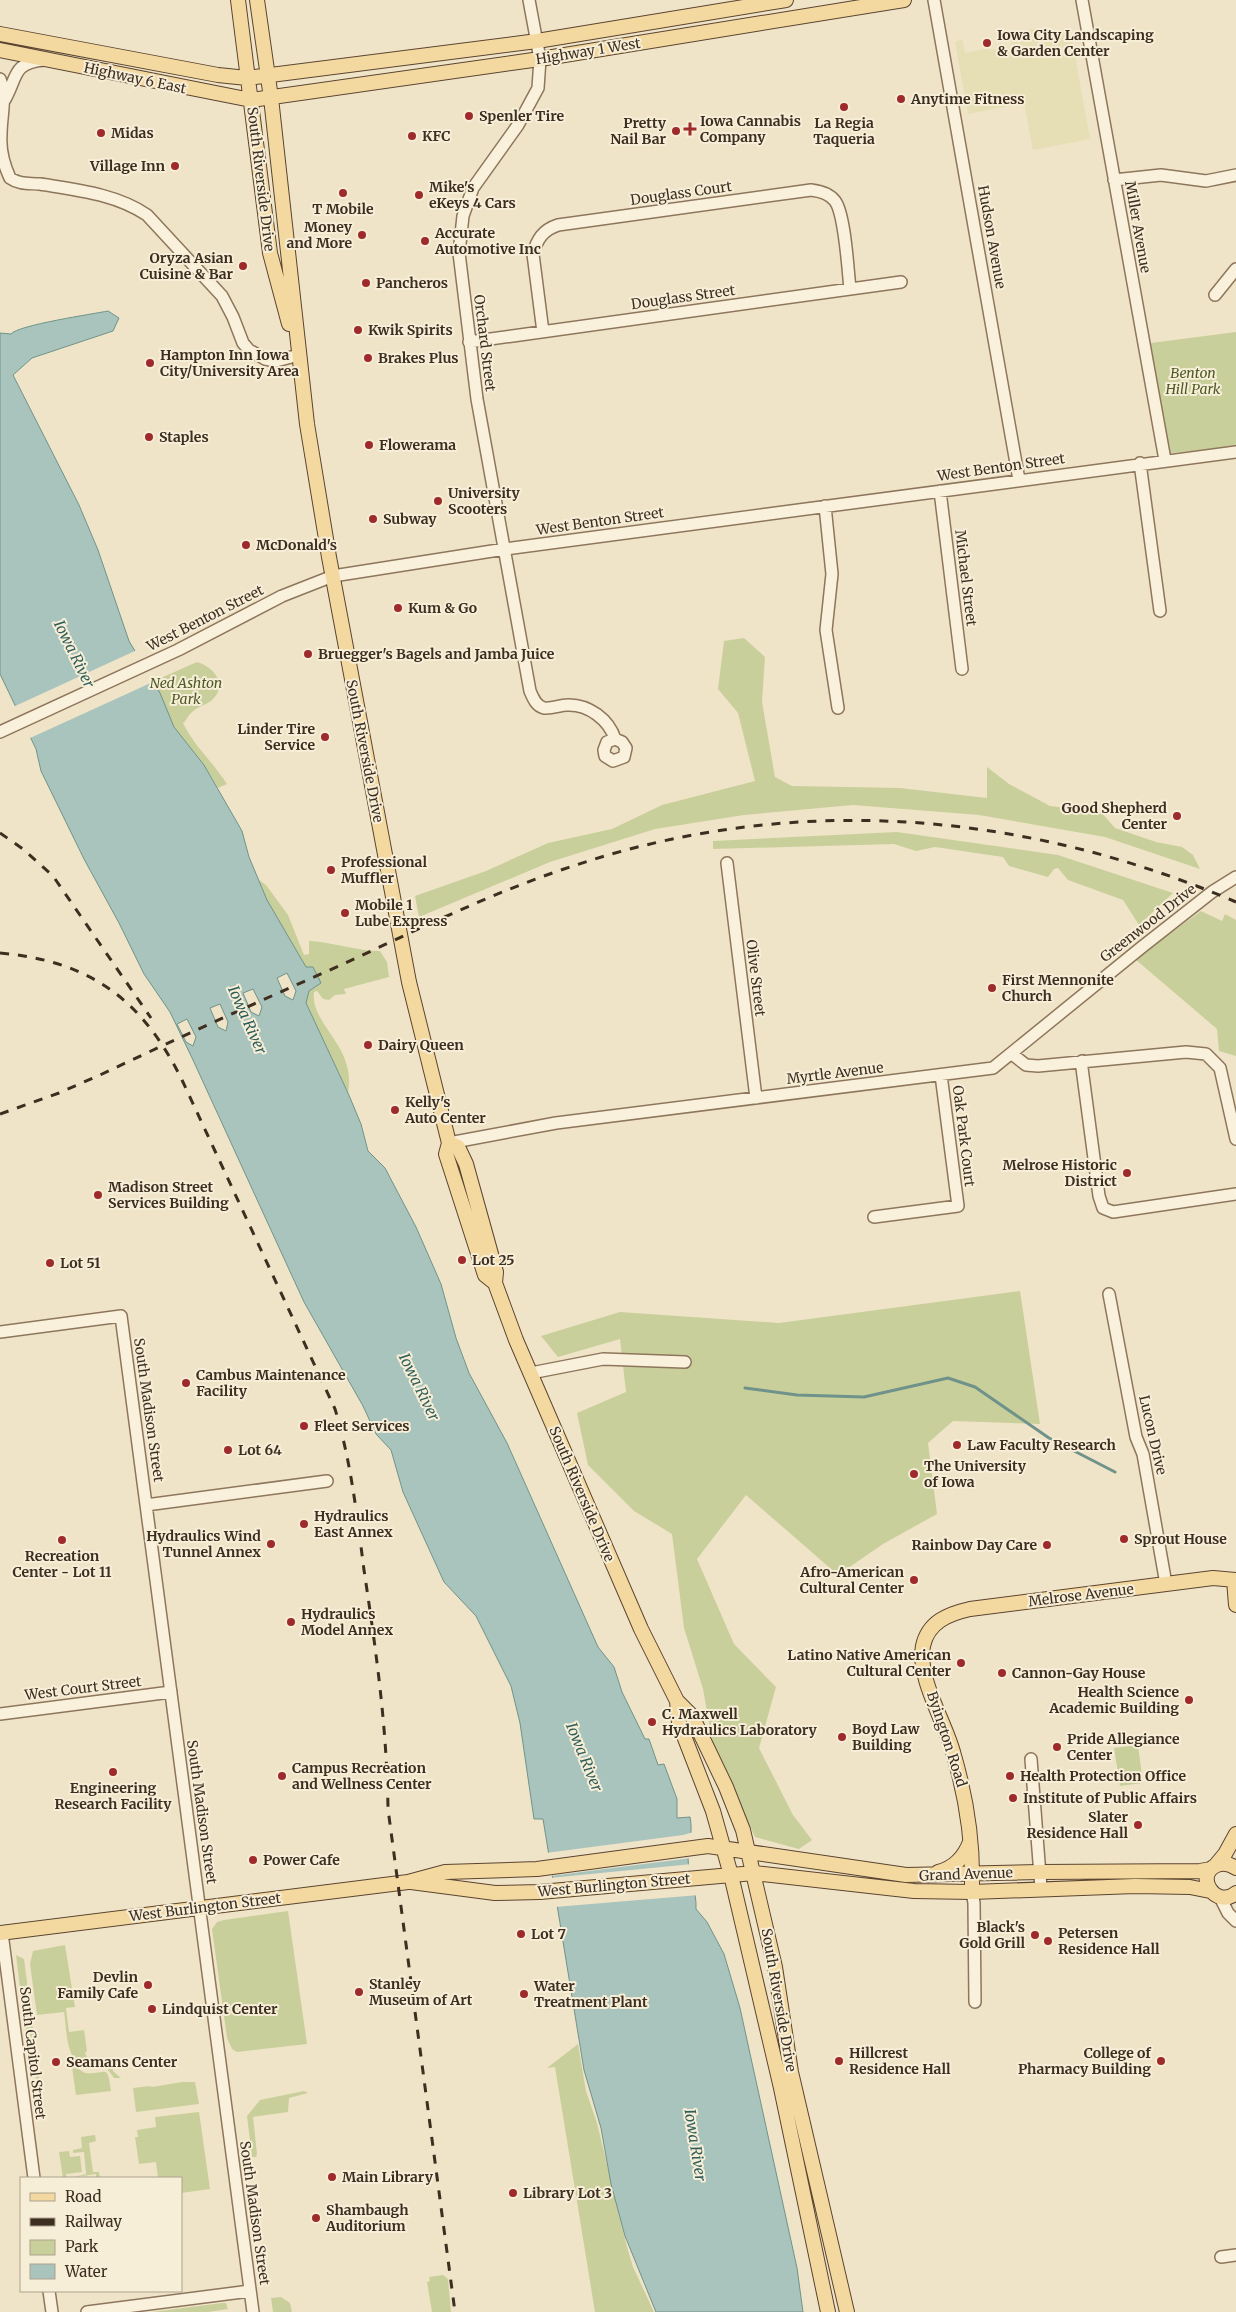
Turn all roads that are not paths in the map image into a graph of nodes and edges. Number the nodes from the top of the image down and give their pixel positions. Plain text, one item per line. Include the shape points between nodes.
1 (238, 0) edge
2 (257, 0) edge
3 (529, 0) edge
4 (786, 0) edge
5 (904, 0) edge
6 (934, 0) edge
7 (1082, 0) edge
8 (0, 34) edge
9 (537, 41) junction
10 (0, 50) edge
11 (540, 59) junction
12 (48, 60) junction
13 (268, 77) junction
14 (247, 78) junction
15 (0, 79) edge
16 (271, 98) junction
17 (251, 100) junction
18 (4, 101) junction
19 (1236, 175) edge
20 (1114, 180) junction
21 (1236, 269) edge
22 (901, 282) dead end
23 (850, 289) junction
24 (1215, 295) dead end
25 (543, 332) junction
26 (470, 342) junction
27 (299, 355) junction
28 (1236, 452) edge
29 (1165, 460) junction
30 (1140, 463) junction
31 (1019, 480) junction
32 (940, 491) junction
33 (824, 506) junction
34 (504, 548) junction
35 (333, 576) junction
36 (1160, 612) dead end
37 (962, 669) dead end
38 (838, 708) dead end
39 (0, 732) edge
40 (615, 739) dead end
41 (727, 863) dead end
42 (1236, 877) edge
43 (1012, 1054) junction
44 (1082, 1061) junction
45 (941, 1075) junction
46 (756, 1098) junction
47 (1236, 1139) edge
48 (449, 1143) junction
49 (1236, 1194) edge
50 (874, 1217) dead end
51 (1109, 1294) dead end
52 (0, 1332) edge
53 (685, 1362) dead end
54 (531, 1374) junction
55 (328, 1481) dead end
56 (146, 1505) junction
57 (1235, 1580) edge
58 (1166, 1584) junction
59 (1236, 1605) edge
60 (930, 1628) joint
61 (171, 1692) junction
62 (677, 1702) junction
63 (0, 1714) edge
64 (1031, 1759) dead end
65 (1236, 1834) edge
66 (972, 1837) junction
67 (724, 1848) junction
68 (749, 1851) junction
69 (1213, 1867) junction
70 (1236, 1868) edge
71 (1040, 1872) junction
72 (754, 1873) junction
73 (972, 1874) junction
74 (731, 1875) junction
75 (918, 1876) junction
76 (408, 1882) junction
77 (1042, 1888) junction
78 (972, 1892) junction
79 (1236, 1893) edge
80 (1215, 1894) junction
81 (199, 1907) junction
82 (1236, 1920) edge
83 (1, 1933) edge
84 (975, 2002) dead end
85 (34, 2177) edge
86 (1236, 2255) edge
87 (1221, 2257) dead end
88 (250, 2291) junction
89 (49, 2292) edge
90 (52, 2312) edge
91 (87, 2312) edge
92 (253, 2312) edge
93 (828, 2312) edge
94 (847, 2312) edge

1 - 14 main road, South Riverside Drive
2 - 13 main road, South Riverside Drive
3 - 9 street, Orchard Street
4 - 9 main road, Highway 1 West
5 - 11 main road, Highway 1 West
6 - 31 street, Hudson Avenue
7 - 20 street, Miller Avenue
8 - 14 main road, Highway 6 East
9 - 11 street, Orchard Street
9 - 13 main road, Highway 1 West
10 - 12 main road, Highway 6 East
11 - 16 main road, Highway 1 West
11 - 26 street, Orchard Street via 538,88 533,101 473,188 464,216 459,253
12 - 17 main road, Highway 6 East
12 - 18 street via 21,66
13 - 14 main road, Highway 6 East
13 - 16 main road, South Riverside Drive
14 - 17 main road, South Riverside Drive
15 - 18 street
16 - 17 main road, Highway 6 East
16 - 27 main road, South Riverside Drive
17 - 27 main road, South Riverside Drive via 270,253
18 - 27 street via 1,140 10,178 22,183 94,194 133,206 147,215 222,296 249,350 276,361
19 - 20 street via 1206,181 1161,175
20 - 29 street, Miller Avenue
21 - 24 street
22 - 23 street, Douglass Street
23 - 25 street, Douglass Street
23 - 25 street, Douglass Court via 838,207 820,191 578,222 550,228 542,233 535,245 533,254
25 - 26 street, Douglass Street
26 - 34 street, Orchard Street
27 - 35 main road, South Riverside Drive via 307,424
28 - 29 street, West Benton Street
29 - 30 street, West Benton Street
30 - 31 street, West Benton Street
30 - 36 street
31 - 32 street, West Benton Street
32 - 33 street, West Benton Street
32 - 37 street, Michael Street
33 - 34 street, West Benton Street
33 - 38 street via 832,574 826,630
34 - 35 street, West Benton Street
34 - 40 street, Orchard Street via 530,691 538,705 545,708 568,705 584,708 605,721
35 - 39 street, West Benton Street via 282,596 178,650
35 - 48 main road, South Riverside Drive via 407,972
41 - 46 street, Olive Street
42 - 43 street, Greenwood Drive via 1142,947
43 - 44 street via 1031,1066
43 - 45 street, Myrtle Avenue via 993,1068
44 - 47 street via 1206,1054 1220,1068
44 - 49 street via 1103,1208 1113,1212
45 - 46 street, Myrtle Avenue
45 - 50 street, Oak Park Court via 958,1206
46 - 48 street, Myrtle Avenue via 556,1123
48 - 54 main road, South Riverside Drive via 458,1147 466,1164 496,1272 495,1283
51 - 58 street, Lucon Drive via 1136,1437 1143,1454
52 - 56 street, South Madison Street via 121,1316
53 - 54 street via 603,1359
54 - 62 main road, South Riverside Drive via 641,1629
55 - 56 street
56 - 61 street, South Madison Street
57 - 58 main road, Melrose Avenue via 1213,1578
57 - 59 main road
58 - 60 main road, Melrose Avenue via 970,1609 947,1615
60 - 66 main road, Byington Road via 924,1640 922,1657 934,1702 953,1749
61 - 63 street, West Court Street
61 - 81 street, South Madison Street
62 - 67 main road, South Riverside Drive via 679,1723
62 - 68 main road, South Riverside Drive via 692,1716 726,1788
64 - 71 street
65 - 69 main road
66 - 73 main road, Byington Road
66 - 75 main road via 966,1851 952,1866
67 - 68 main road, Grand Avenue
67 - 74 main road, South Riverside Drive
67 - 76 main road, West Burlington Street via 698,1847 537,1869 444,1872
68 - 72 main road, South Riverside Drive
68 - 75 main road, Grand Avenue via 877,1873
69 - 70 main road, Grand Avenue via 1229,1864
69 - 71 main road, Grand Avenue via 1200,1871
69 - 80 main road via 1206,1879
71 - 73 main road, Grand Avenue
71 - 77 street
72 - 74 main road, Grand Avenue
72 - 78 main road, Grand Avenue via 914,1891
72 - 94 main road, South Riverside Drive via 775,1966 791,2072
73 - 75 main road, Grand Avenue
73 - 78 main road, Byington Road
74 - 76 main road, West Burlington Street via 495,1893
74 - 93 main road, South Riverside Drive via 785,2106
76 - 81 main road, West Burlington Street
77 - 78 main road, Grand Avenue
77 - 80 main road, Grand Avenue via 1179,1887
78 - 84 street, Byington Road
79 - 80 main road via 1226,1898
80 - 82 street
81 - 83 main road, West Burlington Street
81 - 88 street, South Madison Street
83 - 85 street, South Capitol Street
86 - 87 street
88 - 91 street
88 - 92 street, South Madison Street
89 - 90 street

